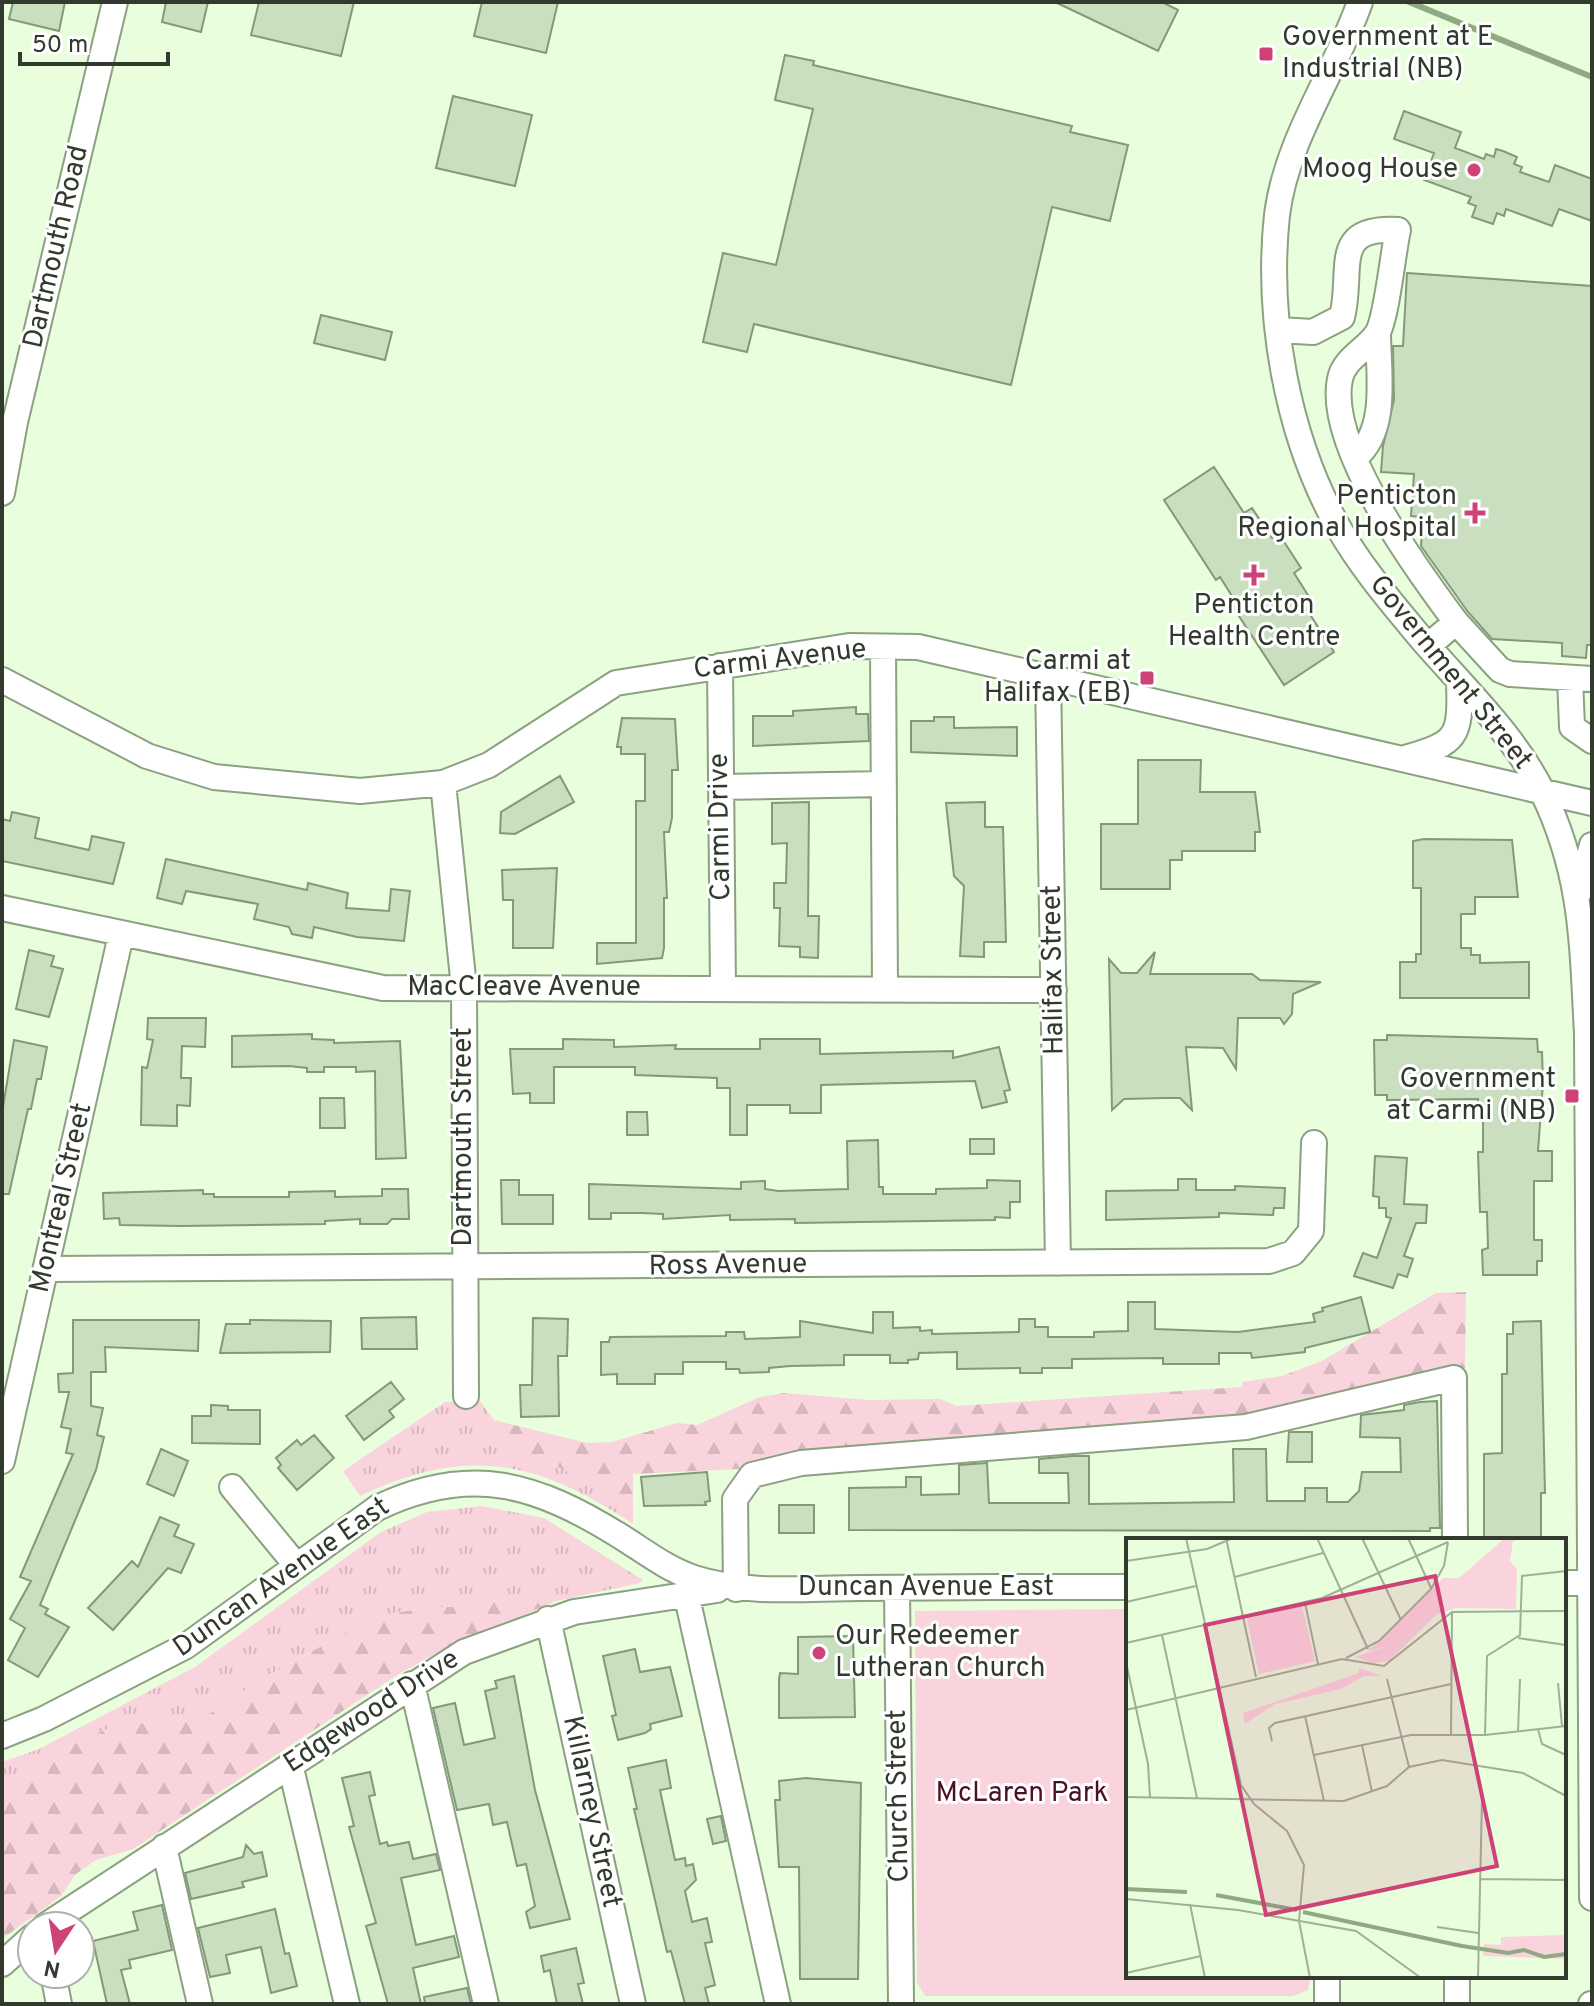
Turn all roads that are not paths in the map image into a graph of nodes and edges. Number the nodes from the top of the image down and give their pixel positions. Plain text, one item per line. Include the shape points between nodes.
1 (115, 2) edge
2 (1359, 5) edge
3 (1279, 330) junction
4 (1378, 332) junction
5 (1356, 457) junction
6 (2, 493) edge
7 (1456, 622) junction
8 (1428, 646) junction
9 (883, 647) junction
10 (720, 666) junction
11 (1048, 677) junction
12 (1581, 678) edge
13 (2, 680) edge
14 (1459, 682) junction
15 (1592, 741) edge
16 (1401, 759) junction
17 (443, 783) junction
18 (884, 784) junction
19 (721, 787) junction
20 (1542, 792) junction
21 (1592, 803) edge
22 (1592, 845) edge
23 (1578, 894) junction
24 (2, 908) edge
25 (121, 935) junction
26 (464, 988) junction
27 (723, 989) junction
28 (885, 989) junction
29 (1054, 990) junction
30 (1314, 1143) dead end
31 (1058, 1263) junction
32 (46, 1269) junction
33 (465, 1269) junction
34 (466, 1396) dead end
35 (2, 1461) edge
36 (232, 1487) dead end
37 (1455, 1538) edge
38 (296, 1565) junction
39 (1581, 1583) edge
40 (1126, 1587) edge
41 (897, 1588) junction
42 (736, 1589) junction
43 (686, 1593) junction
44 (548, 1619) junction
45 (412, 1684) junction
46 (2, 1736) edge
47 (290, 1764) junction
48 (164, 1847) junction
49 (1592, 1898) edge
50 (69, 1910) edge
51 (1327, 1978) edge
52 (1457, 1978) edge
53 (200, 2004) edge
54 (347, 2004) edge
55 (486, 2004) edge
56 (633, 2004) edge
57 (778, 2004) edge
58 (901, 2004) edge
59 (1327, 2004) edge
60 (1457, 2004) edge

1 - 6 street, Dartmouth Road
2 - 3 street, Government Street via 1291,161 1277,213 1274,280
3 - 4 street via 1313,332 1342,317 1350,248 1356,237 1372,229 1398,230
3 - 8 street, Government Street via 1285,383 1308,457 1337,524 1376,585
4 - 5 street via 1378,415 1368,446
4 - 5 street via 1341,374 1337,398
5 - 7 street via 1383,518
7 - 8 street
7 - 12 street via 1500,670
8 - 14 street, Government Street
9 - 10 street, Carmi Avenue via 849,646
9 - 11 street, Carmi Avenue via 918,647
9 - 18 street
10 - 17 street, Carmi Avenue via 616,683 489,765
10 - 19 street, Carmi Drive
11 - 16 street, Carmi Avenue
11 - 29 street, Halifax Street
12 - 15 street via 1572,727
13 - 17 street, Carmi Avenue via 147,756 214,777 360,791
14 - 16 street via 1460,711 1450,740
14 - 20 street, Government Street via 1520,753
16 - 20 street, Carmi Avenue
17 - 26 street, Dartmouth Street
18 - 19 street
18 - 28 street
19 - 27 street, Carmi Drive
20 - 21 street, Carmi Avenue
20 - 23 street, Government Street
22 - 23 street
23 - 39 street, Government Street via 1587,1034
24 - 25 street, MacCleave Avenue
25 - 26 street, MacCleave Avenue via 383,988
25 - 32 street, Montreal Street
26 - 27 street, MacCleave Avenue
26 - 33 street, Dartmouth Street
27 - 28 street, MacCleave Avenue
28 - 29 street, MacCleave Avenue
29 - 31 street, Halifax Street
30 - 31 street, Ross Avenue via 1311,1231 1293,1253 1269,1261
31 - 33 street, Ross Avenue
32 - 33 street, Ross Avenue
32 - 35 street, Montreal Street
33 - 34 street, Dartmouth Street
36 - 38 street
37 - 42 street via 1454,1378 1246,1427 801,1463 752,1475 735,1499
38 - 42 street, Duncan Avenue East via 406,1494 462,1483 495,1483 564,1503 672,1569
38 - 46 street, Duncan Avenue East via 157,1663
39 - 49 street, Government Street
40 - 41 street, Duncan Avenue East
41 - 42 street, Duncan Avenue East
41 - 58 street, Church Street
42 - 43 street, Edgewood Drive
43 - 44 street, Edgewood Drive
43 - 57 street
44 - 45 street, Edgewood Drive via 464,1652
44 - 56 street, Killarney Street
45 - 47 street, Edgewood Drive
45 - 55 street
47 - 48 street, Edgewood Drive
47 - 54 street
48 - 50 street, Edgewood Drive
48 - 53 street
51 - 59 street
52 - 60 street

